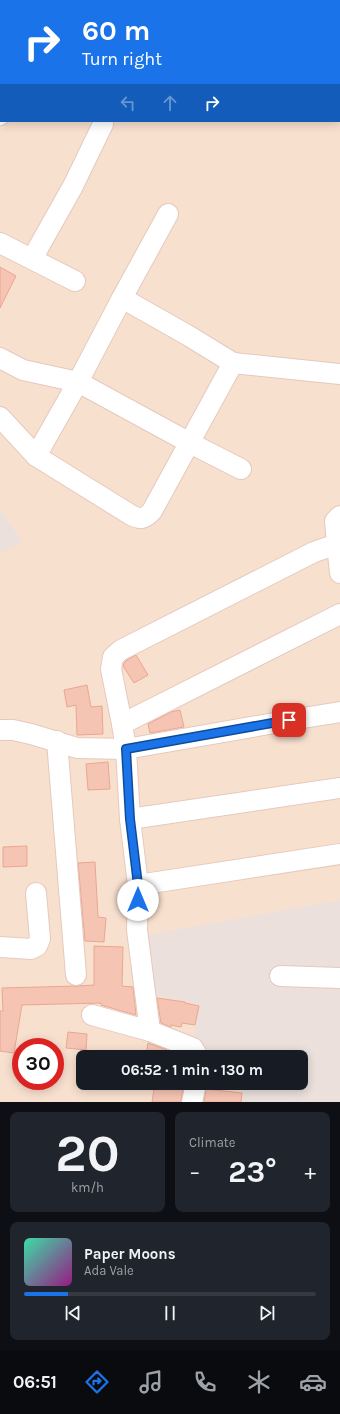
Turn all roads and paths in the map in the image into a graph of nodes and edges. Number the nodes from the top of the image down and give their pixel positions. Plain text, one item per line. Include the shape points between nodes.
1 (103, 124) dead end
2 (168, 214) dead end
3 (0, 243) edge
4 (32, 259) junction
5 (75, 281) dead end
6 (122, 298) junction
7 (0, 358) edge
8 (234, 363) junction
9 (340, 374) edge
10 (78, 382) junction
11 (0, 417) edge
12 (190, 443) junction
13 (36, 456) junction
14 (241, 469) dead end
15 (340, 516) edge
16 (337, 544) junction
17 (340, 573) edge
18 (340, 614) edge
19 (340, 712) edge
20 (122, 724) junction
21 (0, 730) edge
22 (57, 741) junction
23 (126, 749) junction
24 (340, 788) edge
25 (130, 819) junction
26 (340, 854) edge
27 (138, 885) junction
28 (36, 893) dead end
29 (0, 947) edge
30 (76, 975) dead end
31 (280, 976) dead end
32 (340, 978) edge
33 (92, 1015) dead end
34 (150, 1031) junction
35 (194, 1050) edge
36 (195, 1090) edge
37 (192, 1102) edge

1 - 4 street via 73,186
2 - 6 street
3 - 4 street
4 - 5 street
6 - 8 street
6 - 10 street
7 - 10 street via 23,370
8 - 9 street
8 - 12 street
10 - 12 street
10 - 13 street
11 - 13 street
12 - 13 street via 152,511 142,519 130,515
12 - 14 street
15 - 16 street via 335,521
16 - 17 street
16 - 20 street via 314,552 121,650 113,657 111,669
18 - 20 street
19 - 23 street
20 - 23 street
21 - 22 street via 13,730
22 - 23 street via 77,748
22 - 30 street
23 - 25 street
24 - 25 street
25 - 27 street
26 - 27 street
27 - 34 street via 137,930
28 - 29 street via 40,939 38,946 31,949
31 - 32 street
33 - 34 street
34 - 35 street
36 - 37 street

